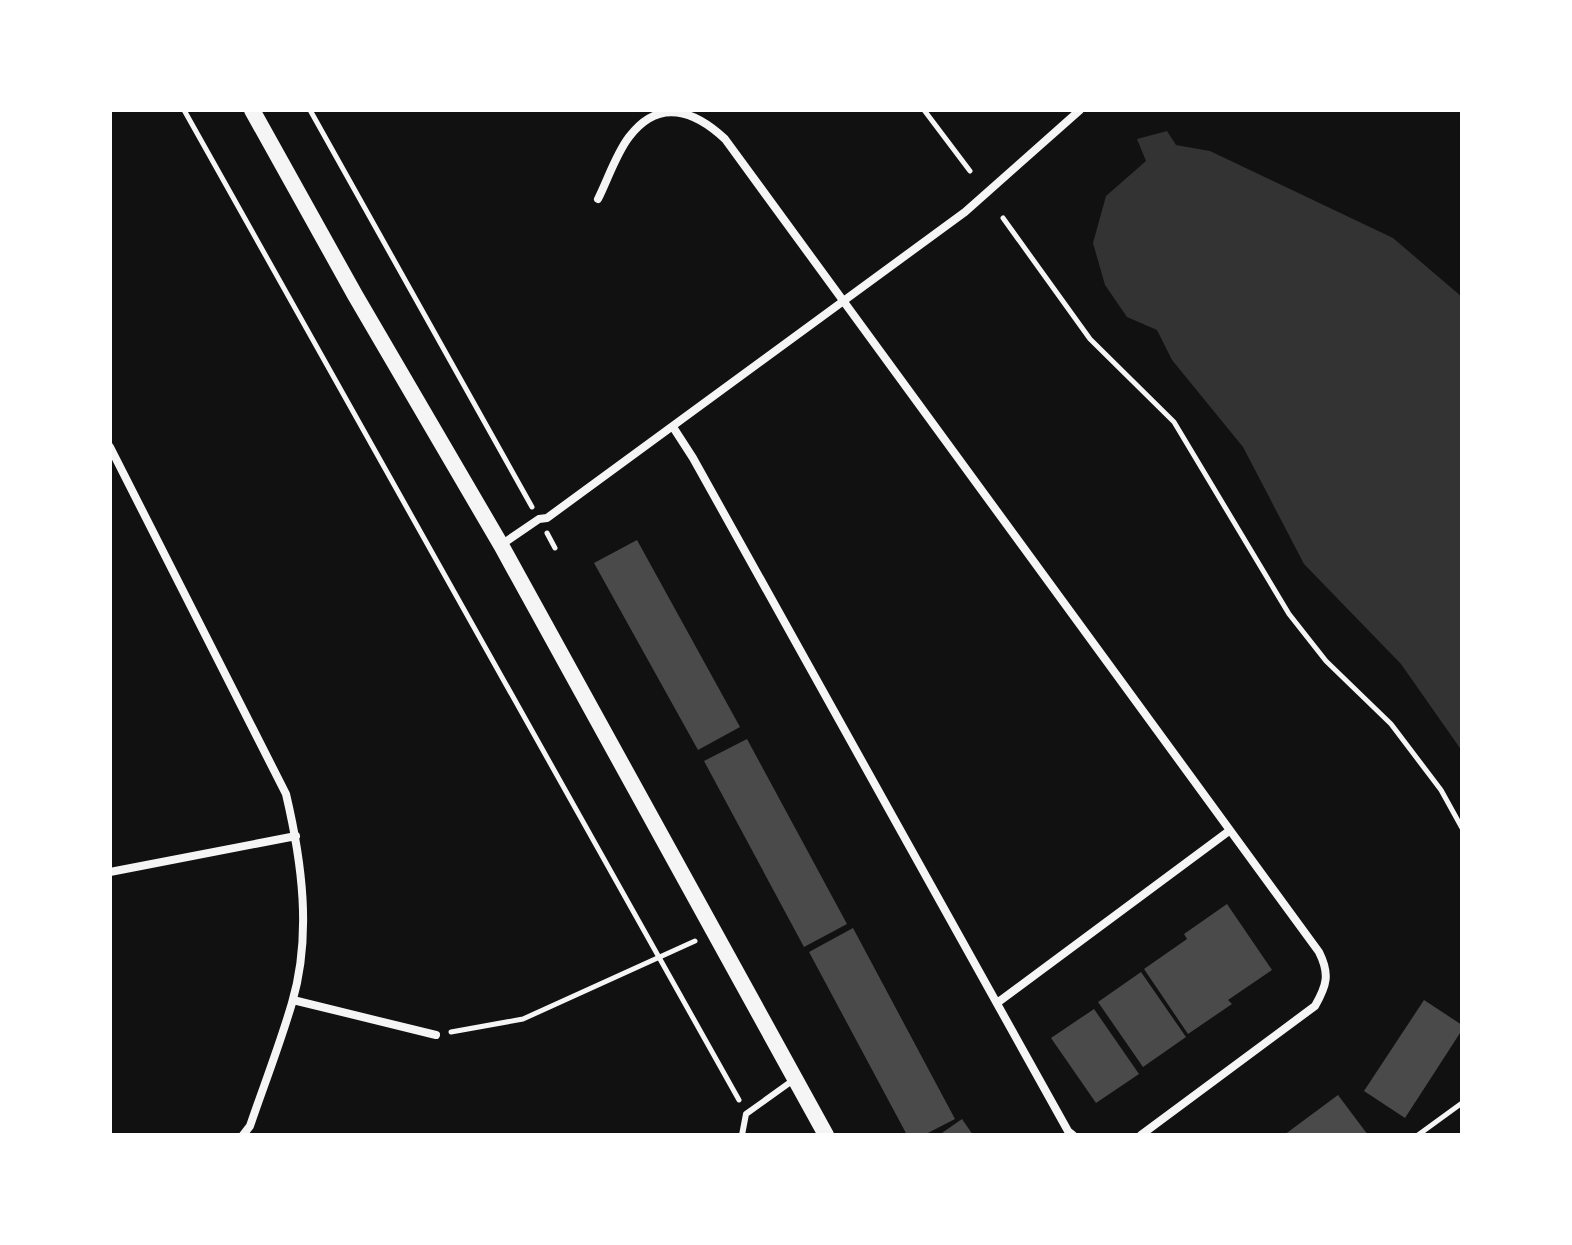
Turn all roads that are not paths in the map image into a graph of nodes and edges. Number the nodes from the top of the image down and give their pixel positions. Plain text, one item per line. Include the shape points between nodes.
1 (252, 110) edge
2 (1080, 110) edge
3 (598, 199) dead end
4 (843, 302) junction
5 (673, 427) junction
6 (110, 447) edge
7 (501, 545) junction
8 (1229, 831) junction
9 (296, 836) junction
10 (110, 872) edge
11 (293, 1000) junction
12 (997, 1003) junction
13 (436, 1035) road end
14 (795, 1079) junction
15 (243, 1135) edge
16 (742, 1135) edge
17 (826, 1135) edge
18 (1073, 1135) edge
19 (1141, 1135) edge

1 - 7 main road
2 - 4 street via 987,194
3 - 4 street via 629,137 656,116 686,113 704,120 725,139
4 - 5 street
4 - 8 street
5 - 7 street
5 - 12 street
6 - 9 street via 286,794
7 - 14 main road
8 - 12 street
8 - 19 street via 1319,952 1327,966 1327,982 1305,1015
9 - 10 street
9 - 11 street via 303,936
11 - 13 street
11 - 15 street
12 - 18 street
14 - 16 lane via 746,1114
14 - 17 main road

